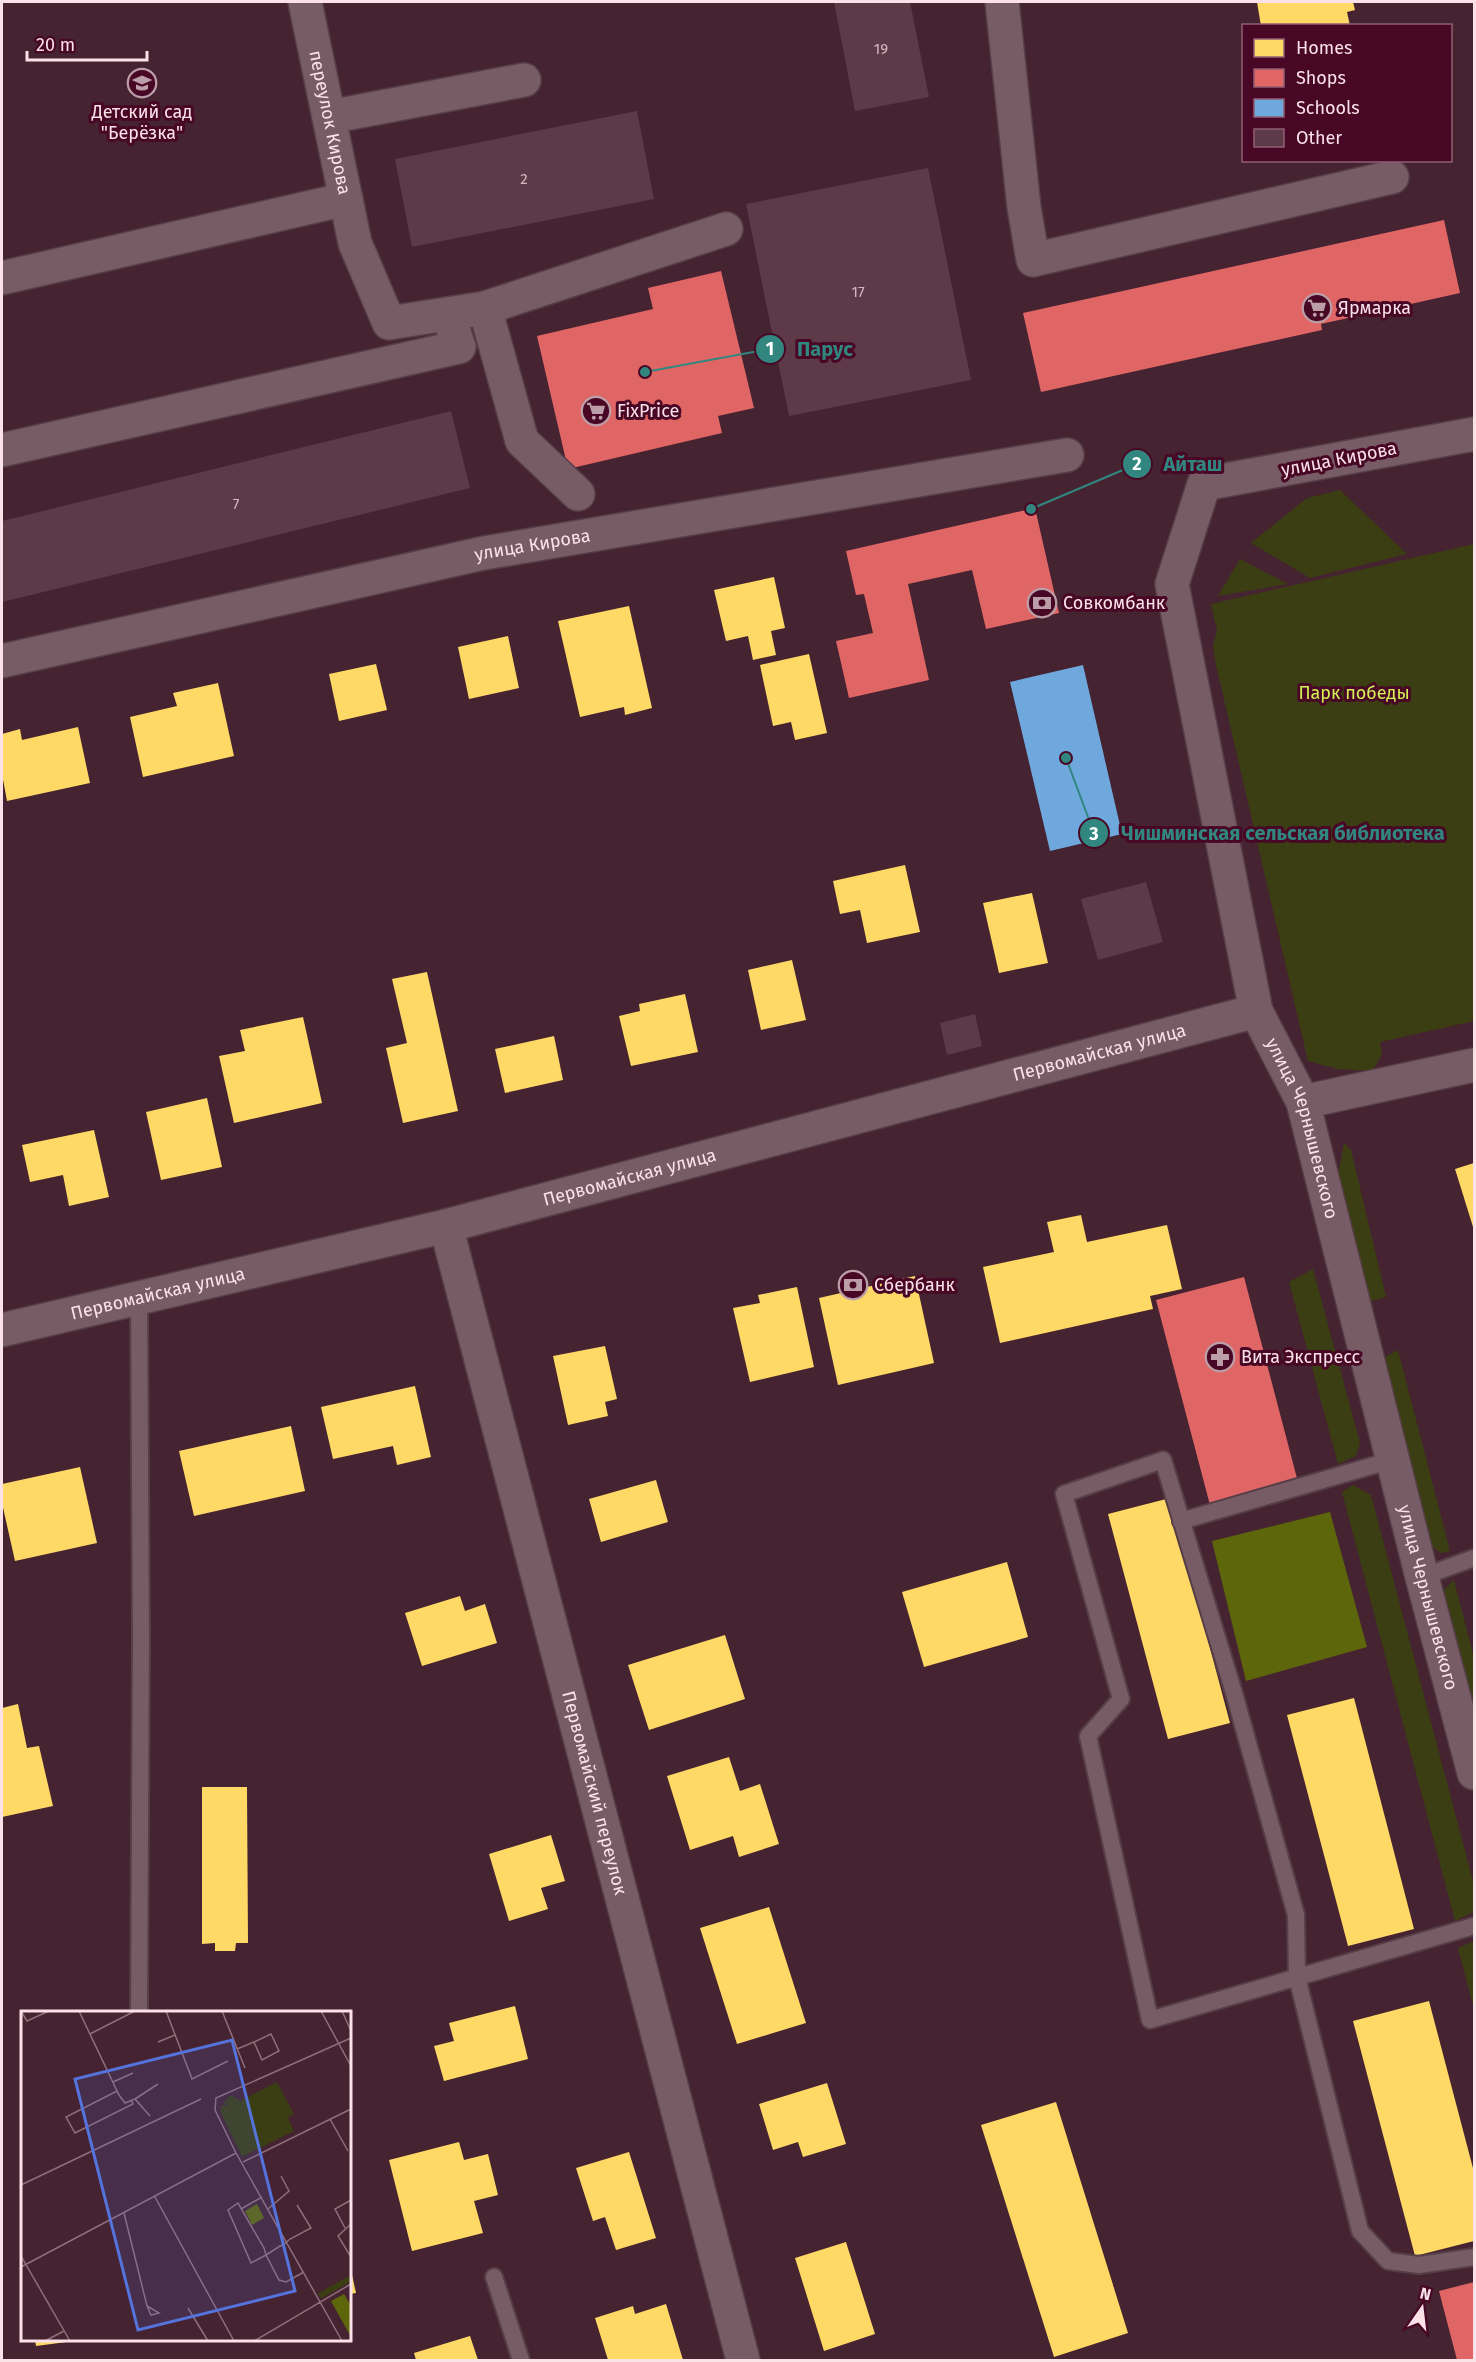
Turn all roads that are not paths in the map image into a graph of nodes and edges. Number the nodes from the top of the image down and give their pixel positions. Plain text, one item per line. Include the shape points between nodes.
1 (305, 2) edge
2 (1002, 2) edge
3 (524, 80) dead end
4 (329, 117) junction
5 (1392, 177) dead end
6 (346, 199) junction
7 (726, 230) dead end
8 (2, 278) edge
9 (486, 308) junction
10 (448, 314) junction
11 (1474, 434) edge
12 (2, 450) edge
13 (1067, 455) dead end
14 (1204, 484) joint
15 (578, 494) dead end
16 (2, 661) edge
17 (1256, 1011) junction
18 (1474, 1065) edge
19 (1303, 1102) junction
20 (446, 1226) junction
21 (139, 1298) junction
22 (2, 1330) edge
23 (1392, 1460) junction
24 (1181, 1521) junction
25 (1474, 1558) edge
26 (1422, 1577) junction
27 (1474, 1773) edge
28 (1474, 1926) edge
29 (1298, 1977) junction
30 (139, 2011) edge
31 (1474, 2257) edge
32 (494, 2277) dead end
33 (521, 2361) edge
34 (743, 2361) edge

1 - 4 street, переулок Кирова
2 - 5 street via 1033,260
3 - 4 street
4 - 6 street, переулок Кирова
6 - 8 street
6 - 10 street, переулок Кирова via 355,243 389,323
7 - 9 street
9 - 10 street
9 - 15 street via 522,441
10 - 12 street via 459,347
11 - 14 street, улица Кирова
13 - 16 street, улица Кирова via 484,553
14 - 17 street, улица Чернышевского via 1172,584
17 - 19 street, улица Чернышевского
17 - 20 street, Первомайская улица
18 - 19 street
19 - 23 street, улица Чернышевского
20 - 21 street, Первомайская улица
20 - 34 street, Первомайский переулок
21 - 22 street, Первомайская улица
21 - 30 lane
23 - 24 lane
23 - 26 street, улица Чернышевского
24 - 29 lane via 1296,1916
24 - 29 lane via 1162,1460 1064,1494 1121,1699 1088,1736 1150,2020
25 - 26 lane
26 - 27 street, улица Чернышевского
28 - 29 lane
29 - 31 lane via 1360,2231 1388,2261 1419,2265
32 - 33 lane

